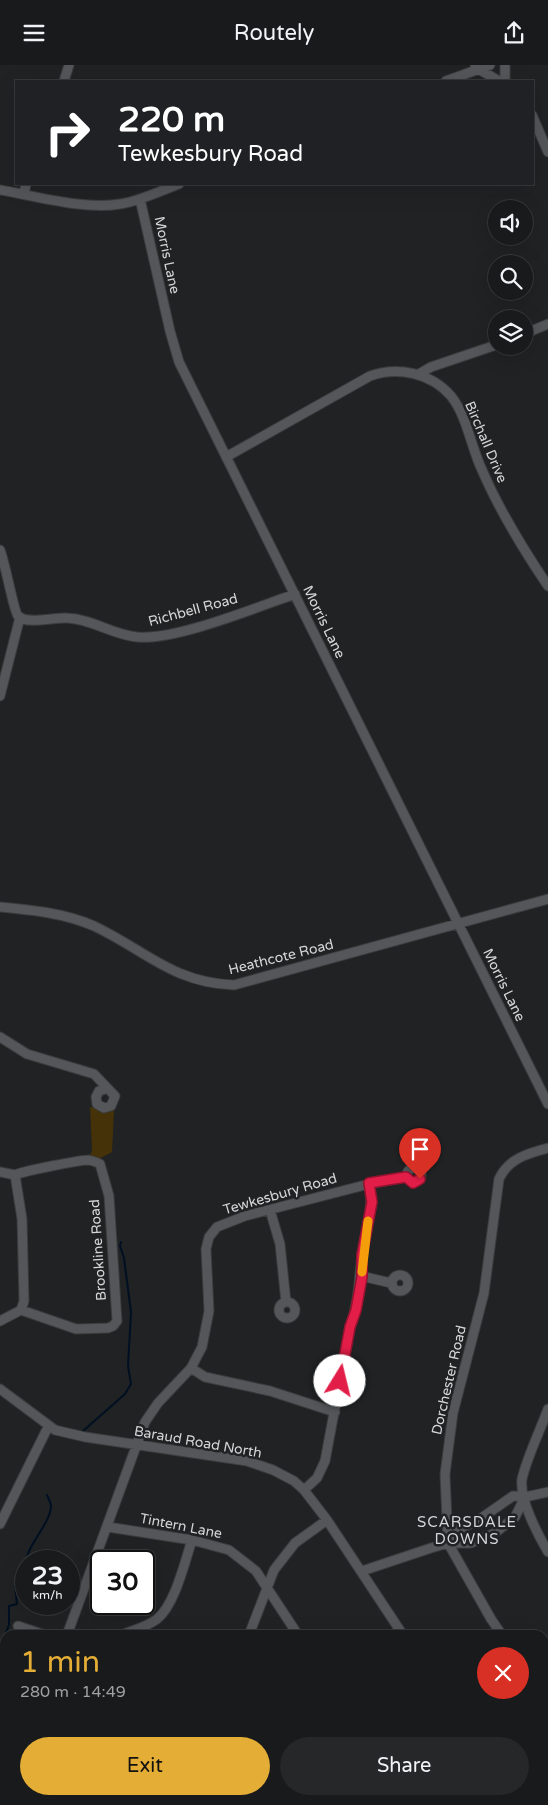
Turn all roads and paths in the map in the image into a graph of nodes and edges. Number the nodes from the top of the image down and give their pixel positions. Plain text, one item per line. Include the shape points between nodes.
1 (69, 65) edge
2 (490, 65) edge
3 (505, 65) edge
4 (475, 67) edge
5 (64, 80) edge
6 (448, 80) edge
7 (497, 80) edge
8 (505, 80) edge
9 (534, 120) edge
10 (548, 152) edge
11 (26, 185) edge
12 (176, 185) edge
13 (0, 190) edge
14 (24, 195) junction
15 (140, 199) junction
16 (548, 323) edge
17 (533, 330) edge
18 (488, 348) edge
19 (419, 375) junction
20 (226, 457) junction
21 (0, 550) edge
22 (548, 586) edge
23 (295, 594) junction
24 (20, 617) junction
25 (2, 682) edge
26 (0, 696) edge
27 (548, 899) edge
28 (0, 907) edge
29 (458, 924) junction
30 (0, 1037) edge
31 (105, 1089) dead end
32 (548, 1104) edge
33 (548, 1148) edge
34 (0, 1172) edge
35 (15, 1175) junction
36 (406, 1177) dead end
37 (369, 1183) junction
38 (270, 1210) junction
39 (362, 1277) junction
40 (392, 1283) dead end
41 (286, 1302) dead end
42 (21, 1310) junction
43 (0, 1321) edge
44 (192, 1368) junction
45 (0, 1389) edge
46 (548, 1409) edge
47 (335, 1412) junction
48 (548, 1423) edge
49 (48, 1427) junction
50 (540, 1432) junction
51 (138, 1445) junction
52 (304, 1490) junction
53 (548, 1492) edge
54 (525, 1497) junction
55 (327, 1520) junction
56 (0, 1524) edge
57 (108, 1527) junction
58 (192, 1540) junction
59 (448, 1543) junction
60 (548, 1552) edge
61 (362, 1571) junction
62 (266, 1586) junction
63 (18, 1626) dead end
64 (30, 1630) edge
65 (69, 1630) edge
66 (135, 1630) edge
67 (251, 1630) edge
68 (295, 1630) edge
69 (400, 1630) edge
70 (499, 1630) edge

1 - 5 street
2 - 4 street
3 - 8 street
4 - 6 street
4 - 7 street
9 - 10 street
11 - 14 street
12 - 15 street
13 - 14 street
14 - 15 street via 101,205 118,205
15 - 20 street, Morris Lane via 175,351
16 - 17 street
18 - 19 street via 431,367
19 - 20 street, Birchall Drive via 391,371 370,376
19 - 22 street, Birchall Drive via 444,390 454,401 501,512
20 - 23 street, Morris Lane
21 - 24 street via 15,611
23 - 24 street, Richbell Road via 187,629 144,637 130,636 77,619 28,620
23 - 29 street, Morris Lane
24 - 25 street
25 - 26 street
27 - 29 street, Heathcote Road
28 - 29 street, Heathcote Road via 77,920 167,969 217,985 254,981
29 - 32 street, Morris Lane
30 - 31 street via 27,1053 94,1075
33 - 59 street, Dorchester Road via 510,1164 498,1185 484,1293 450,1427 445,1474
34 - 35 street
35 - 42 street via 22,1219 24,1301
35 - 42 street, Brookline Road via 25,1170 89,1161 100,1164 109,1196 117,1321 108,1328 76,1329
36 - 37 street, Tewkesbury Road
37 - 38 street, Tewkesbury Road
37 - 39 street via 372,1202 362,1255
38 - 41 street via 282,1254
38 - 44 street, Tewkesbury Road via 224,1223 209,1237 206,1249 208,1324
39 - 40 street
39 - 47 street
42 - 43 street
44 - 47 street via 205,1377 270,1391
44 - 51 street, Tewkesbury Road via 152,1409
45 - 49 street, Baraud Road North
46 - 50 street
47 - 52 street via 325,1461 317,1477
48 - 50 street
49 - 51 street, Baraud Road North via 70,1435
49 - 56 street
50 - 54 street via 522,1481
51 - 52 street, Baraud Road North via 247,1461 274,1470
51 - 57 street, Tewkesbury Road
52 - 55 street, Baraud Road North
53 - 54 street
54 - 59 street via 512,1496 458,1530
54 - 59 street via 515,1517 495,1533 471,1543
54 - 60 street via 534,1530
55 - 61 street, Baraud Road North
55 - 62 street via 295,1543
57 - 58 street, Tintern Lane
57 - 65 street, Tewkesbury Road
58 - 62 street, Tintern Lane via 220,1546 238,1555 256,1571
58 - 66 street via 170,1603 149,1625
59 - 61 street
59 - 70 street, Dorchester Road
61 - 69 street, Baraud Road North
62 - 67 street
62 - 68 street, Tintern Lane
63 - 64 street

